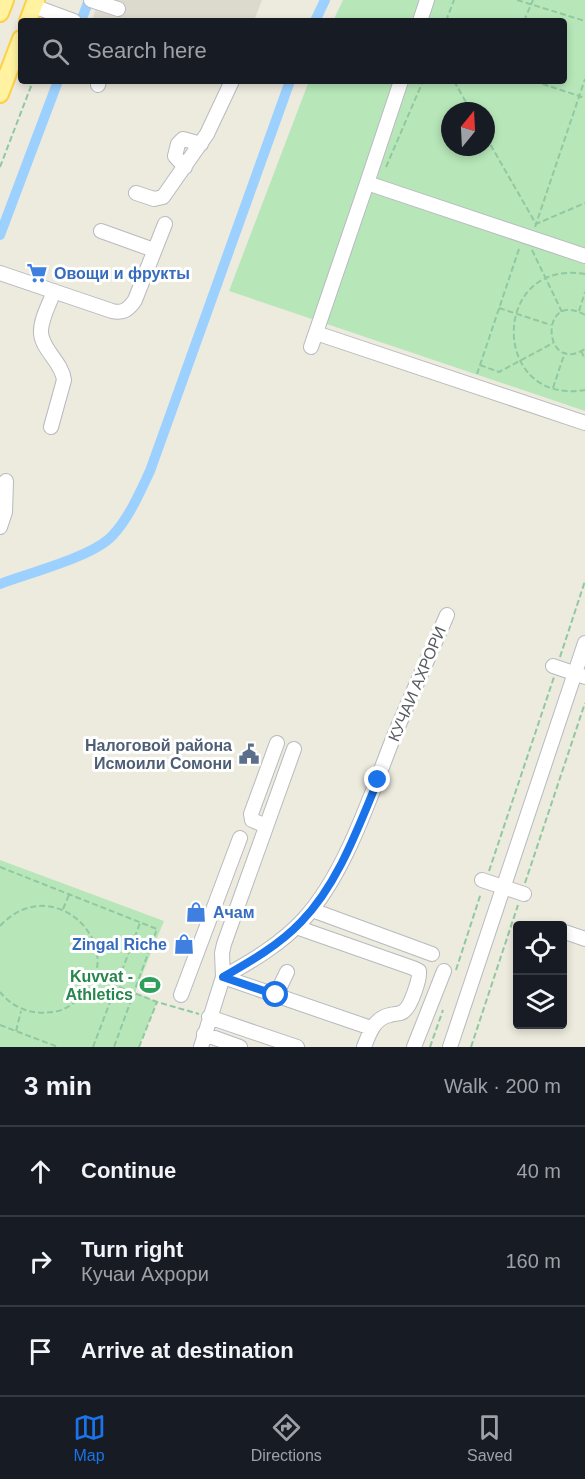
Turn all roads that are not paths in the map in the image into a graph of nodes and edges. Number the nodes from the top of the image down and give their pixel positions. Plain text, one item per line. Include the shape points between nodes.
1 (5, 0) edge
2 (427, 0) edge
3 (94, 1) edge
4 (32, 9) edge
5 (118, 9) edge
6 (0, 13) edge
7 (66, 18) edge
8 (421, 18) edge
9 (18, 47) edge
10 (231, 84) edge
11 (399, 84) edge
12 (0, 94) edge
13 (367, 183) junction
14 (136, 193) dead end
15 (165, 224) dead end
16 (101, 231) dead end
17 (154, 250) junction
18 (585, 256) edge
19 (0, 273) edge
20 (54, 291) junction
21 (585, 423) edge
22 (51, 427) dead end
23 (6, 481) dead end
24 (0, 527) edge
25 (447, 615) dead end
26 (585, 643) edge
27 (555, 667) road end
28 (580, 675) edge
29 (277, 743) dead end
30 (294, 749) dead end
31 (266, 826) junction
32 (240, 838) dead end
33 (222, 866) junction
34 (248, 877) junction
35 (484, 880) road end
36 (503, 887) junction
37 (523, 893) road end
38 (312, 910) junction
39 (296, 927) junction
40 (567, 933) edge
41 (585, 939) edge
42 (432, 954) dead end
43 (450, 970) road end
44 (287, 972) dead end
45 (223, 977) junction
46 (181, 995) dead end
47 (276, 995) junction
48 (209, 1017) junction
49 (371, 1028) junction
50 (202, 1041) edge
51 (240, 1047) edge
52 (297, 1047) edge
53 (364, 1047) edge
54 (414, 1047) edge
55 (450, 1047) edge

1 - 6 main road
2 - 8 street
3 - 5 street
4 - 7 street
9 - 12 main road
10 - 14 street via 201,144 161,198
11 - 13 street
13 - 18 street
13 - 21 street via 313,340
15 - 17 street
16 - 17 street
17 - 20 street via 135,300 125,310 112,311
19 - 20 street
20 - 22 street via 41,328 41,336 64,380
23 - 24 street via 5,512
25 - 38 street, КУЧАИ АХРОРИ via 350,844
26 - 28 street
27 - 28 street
28 - 36 street
29 - 31 street via 251,814 252,820
30 - 31 street
31 - 34 street
32 - 33 street
33 - 34 street
33 - 46 street
34 - 45 street via 224,944
35 - 36 street
36 - 37 street
36 - 55 street
38 - 39 street, КУЧАИ АХРОРИ
38 - 42 street
39 - 45 street, КУЧАИ АХРОРИ via 252,961
39 - 49 street via 418,971 408,1008 388,1015
40 - 41 street
43 - 54 street
44 - 47 street
45 - 47 street
45 - 48 street
47 - 49 street
48 - 50 street
48 - 52 street
49 - 53 street
50 - 51 street

